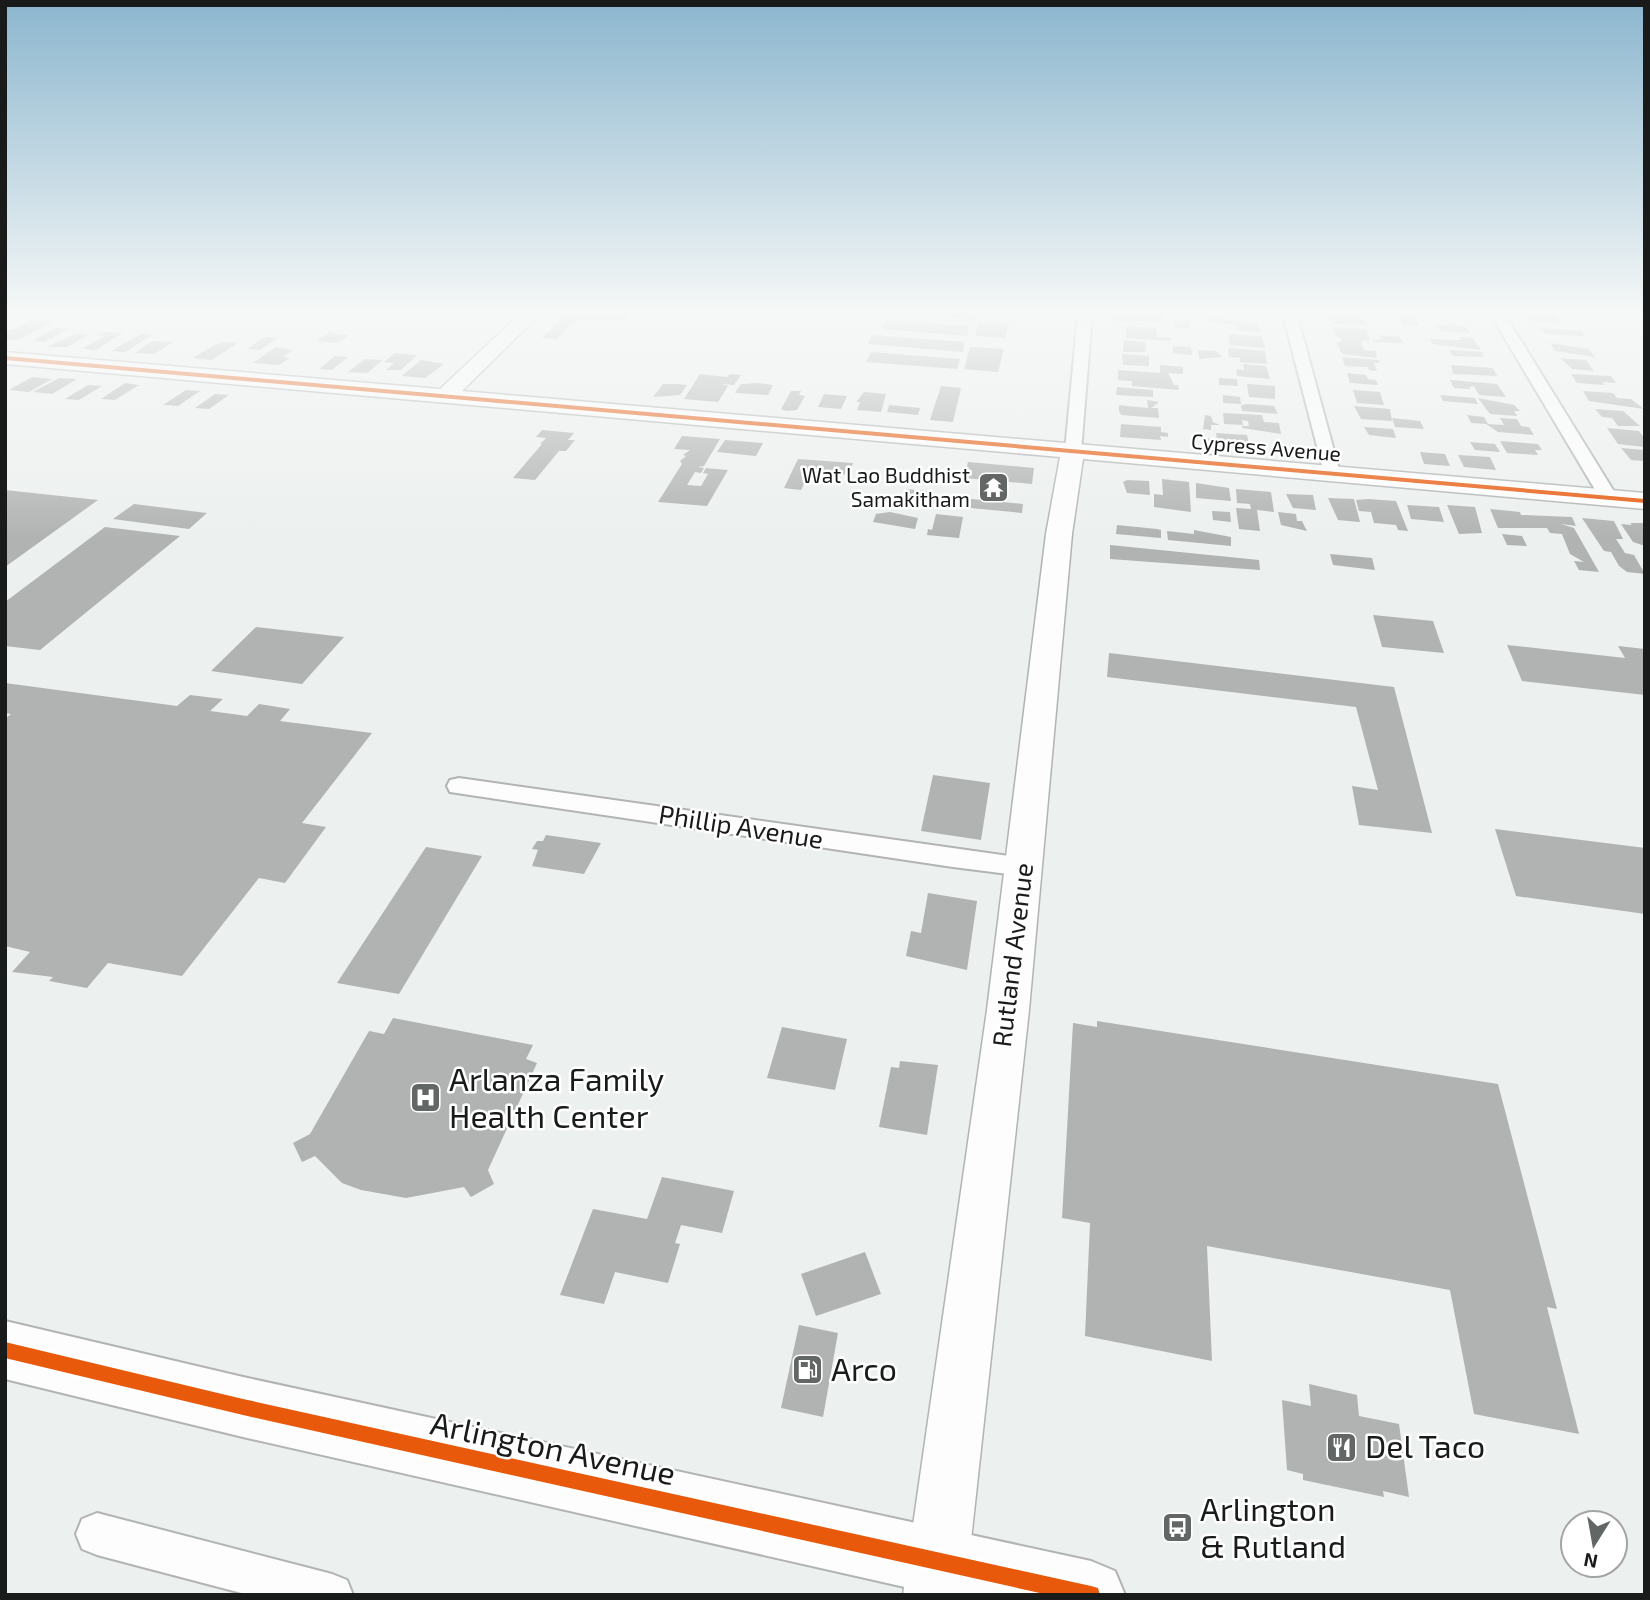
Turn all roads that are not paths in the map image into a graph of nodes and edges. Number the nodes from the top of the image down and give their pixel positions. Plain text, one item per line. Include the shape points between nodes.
1 (361, 390) edge
2 (452, 390) edge
3 (1079, 390) edge
4 (1310, 390) edge
5 (1543, 390) edge
6 (444, 397) junction
7 (1073, 451) junction
8 (1332, 473) junction
9 (1609, 498) junction
10 (1645, 501) edge
11 (459, 786) dead end
12 (1024, 867) junction
13 (5, 1350) edge
14 (97, 1534) dead end
15 (935, 1578) edge
16 (330, 1595) edge
17 (1091, 1595) edge

1 - 6 street, Cypress Avenue
2 - 6 street
3 - 7 street, Rutland Avenue
4 - 8 street
5 - 9 street
6 - 7 street, Cypress Avenue
7 - 8 street, Cypress Avenue
7 - 12 street, Rutland Avenue via 1059,534
8 - 9 street, Cypress Avenue
9 - 10 street, Cypress Avenue
11 - 12 street, Phillip Avenue
12 - 15 street, Rutland Avenue
13 - 15 main road, Arlington Avenue
14 - 16 street
15 - 17 main road, Arlington Avenue

